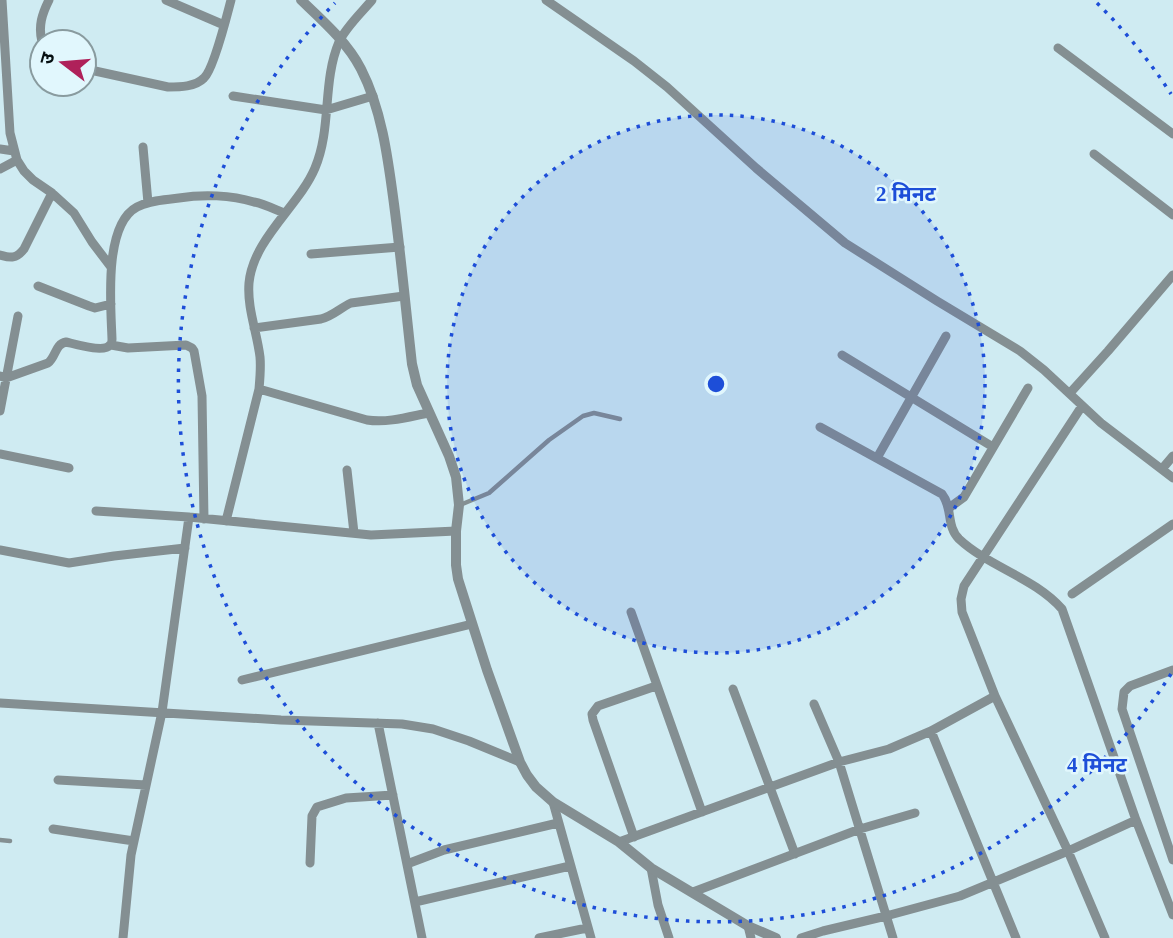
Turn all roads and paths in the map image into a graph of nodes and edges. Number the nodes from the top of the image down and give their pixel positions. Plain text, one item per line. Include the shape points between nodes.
1 (2, 0) edge
2 (49, 0) edge
3 (166, 0) edge
4 (231, 0) edge
5 (302, 0) edge
6 (372, 0) edge
7 (546, 0) edge
8 (224, 25) junction
9 (40, 28) edge
10 (340, 39) junction
11 (1058, 48) dead end
12 (98, 71) edge
13 (233, 96) dead end
14 (373, 96) junction
15 (327, 110) junction
16 (1173, 134) edge
17 (143, 147) dead end
18 (0, 149) edge
19 (1094, 154) dead end
20 (15, 155) junction
21 (0, 169) edge
22 (52, 193) junction
23 (148, 203) junction
24 (284, 213) junction
25 (1173, 215) edge
26 (400, 247) junction
27 (311, 254) dead end
28 (0, 255) edge
29 (111, 267) junction
30 (1173, 275) edge
31 (38, 286) dead end
32 (404, 296) junction
33 (111, 304) junction
34 (18, 316) dead end
35 (254, 328) junction
36 (946, 335) dead end
37 (111, 345) junction
38 (842, 355) dead end
39 (3, 377) edge
40 (1028, 388) dead end
41 (259, 389) junction
42 (1070, 393) junction
43 (911, 397) junction
44 (1082, 406) junction
45 (0, 411) edge
46 (428, 413) junction
47 (620, 419) dead end
48 (820, 426) dead end
49 (993, 447) junction
50 (0, 454) edge
51 (1173, 456) edge
52 (877, 458) junction
53 (69, 468) dead end
54 (347, 470) dead end
55 (1162, 470) junction
56 (1173, 478) edge
57 (459, 505) junction
58 (949, 508) junction
59 (96, 512) dead end
60 (189, 517) junction
61 (204, 519) junction
62 (226, 521) junction
63 (1173, 524) edge
64 (456, 531) junction
65 (354, 533) junction
66 (185, 548) junction
67 (0, 550) edge
68 (987, 552) junction
69 (1072, 594) dead end
70 (631, 612) dead end
71 (472, 624) junction
72 (1173, 670) edge
73 (242, 680) dead end
74 (656, 686) junction
75 (733, 689) dead end
76 (995, 696) junction
77 (0, 703) edge
78 (814, 704) dead end
79 (162, 712) junction
80 (377, 723) junction
81 (931, 731) junction
82 (520, 762) junction
83 (839, 762) junction
84 (58, 780) dead end
85 (146, 785) junction
86 (770, 786) junction
87 (393, 795) junction
88 (553, 802) junction
89 (702, 811) junction
90 (915, 813) dead end
91 (1136, 820) junction
92 (558, 823) junction
93 (53, 829) dead end
94 (860, 829) junction
95 (634, 836) junction
96 (0, 840) edge
97 (10, 841) dead end
98 (134, 841) junction
99 (619, 842) junction
100 (1171, 846) edge
101 (1068, 851) junction
102 (795, 854) junction
103 (1173, 860) edge
104 (310, 863) dead end
105 (407, 864) junction
106 (570, 866) junction
107 (651, 868) junction
108 (993, 881) junction
109 (693, 892) junction
110 (415, 902) junction
111 (1173, 915) edge
112 (886, 916) junction
113 (748, 926) junction
114 (589, 933) edge
115 (123, 938) edge
116 (422, 938) edge
117 (539, 938) edge
118 (669, 938) edge
119 (751, 938) edge
120 (776, 938) edge
121 (802, 938) edge
122 (893, 938) edge
123 (1016, 938) edge
124 (1105, 938) edge

1 - 20 street
2 - 9 street
3 - 8 street
4 - 8 street
5 - 10 street
6 - 10 street
7 - 42 street via 667,87 845,243 1020,351
8 - 12 street via 206,76 192,85 168,87
10 - 14 street
10 - 15 street
11 - 16 street
13 - 15 street
14 - 15 street
14 - 26 street via 390,168
15 - 24 street via 323,148 315,169
17 - 23 street
18 - 20 street
19 - 25 street
20 - 21 street
20 - 22 street via 24,171
22 - 28 street via 19,255
22 - 29 street via 74,213
23 - 24 street via 206,196 257,202
23 - 29 street via 126,218
24 - 35 street via 265,241 249,281
26 - 27 street
26 - 32 street
29 - 33 street
30 - 42 street
31 - 33 street via 95,308
32 - 35 street via 351,303 321,319
32 - 46 street via 416,385
33 - 37 street
34 - 39 street
35 - 41 street via 260,355
36 - 43 street
37 - 39 street via 62,343 48,363
37 - 61 street via 186,345 194,351 202,396
38 - 43 street
39 - 45 street
40 - 49 street
41 - 46 street via 367,421
41 - 62 street
42 - 44 street
43 - 49 street
43 - 52 street
44 - 55 street
44 - 68 street
46 - 57 street via 449,456
47 - 57 lane via 594,413 583,416 489,493
48 - 52 street
49 - 58 street via 964,497
50 - 53 street
51 - 55 street
52 - 58 street via 942,494
54 - 65 street
55 - 56 street
57 - 64 street
58 - 68 street via 957,537
59 - 60 street
60 - 61 street
60 - 66 street
61 - 62 street
62 - 65 street
63 - 69 street
64 - 65 street
64 - 71 street via 458,579
66 - 67 street via 69,563
66 - 79 street
68 - 76 street via 964,586 961,599
68 - 91 street via 1062,609
70 - 74 street
71 - 73 street
71 - 82 street
72 - 100 street via 1130,686 1124,692 1122,709
74 - 89 street
74 - 95 street via 598,706 592,714
75 - 86 street
76 - 81 street
76 - 101 street
77 - 79 street
78 - 83 street
79 - 80 street
79 - 85 street
80 - 82 street via 433,729
80 - 87 street
81 - 83 street via 889,749
81 - 108 street
82 - 88 street
83 - 86 street
83 - 94 street
84 - 85 street
85 - 98 street
86 - 89 street
86 - 102 street
87 - 104 street via 345,798 317,807 312,817
87 - 105 street
88 - 92 street
88 - 99 street
89 - 95 street
90 - 94 street
91 - 101 street
91 - 111 street
92 - 105 street via 444,850
92 - 106 street
93 - 98 street
94 - 102 street
94 - 112 street
95 - 99 street
96 - 97 lane
98 - 115 street
99 - 107 street
100 - 103 street
101 - 108 street
101 - 124 street
102 - 109 street
105 - 110 street
106 - 110 street
106 - 114 street
107 - 109 street
107 - 118 street
108 - 112 street
108 - 123 street
109 - 113 street
110 - 116 street
112 - 121 street
112 - 122 street
113 - 119 street
113 - 120 street
114 - 117 street

